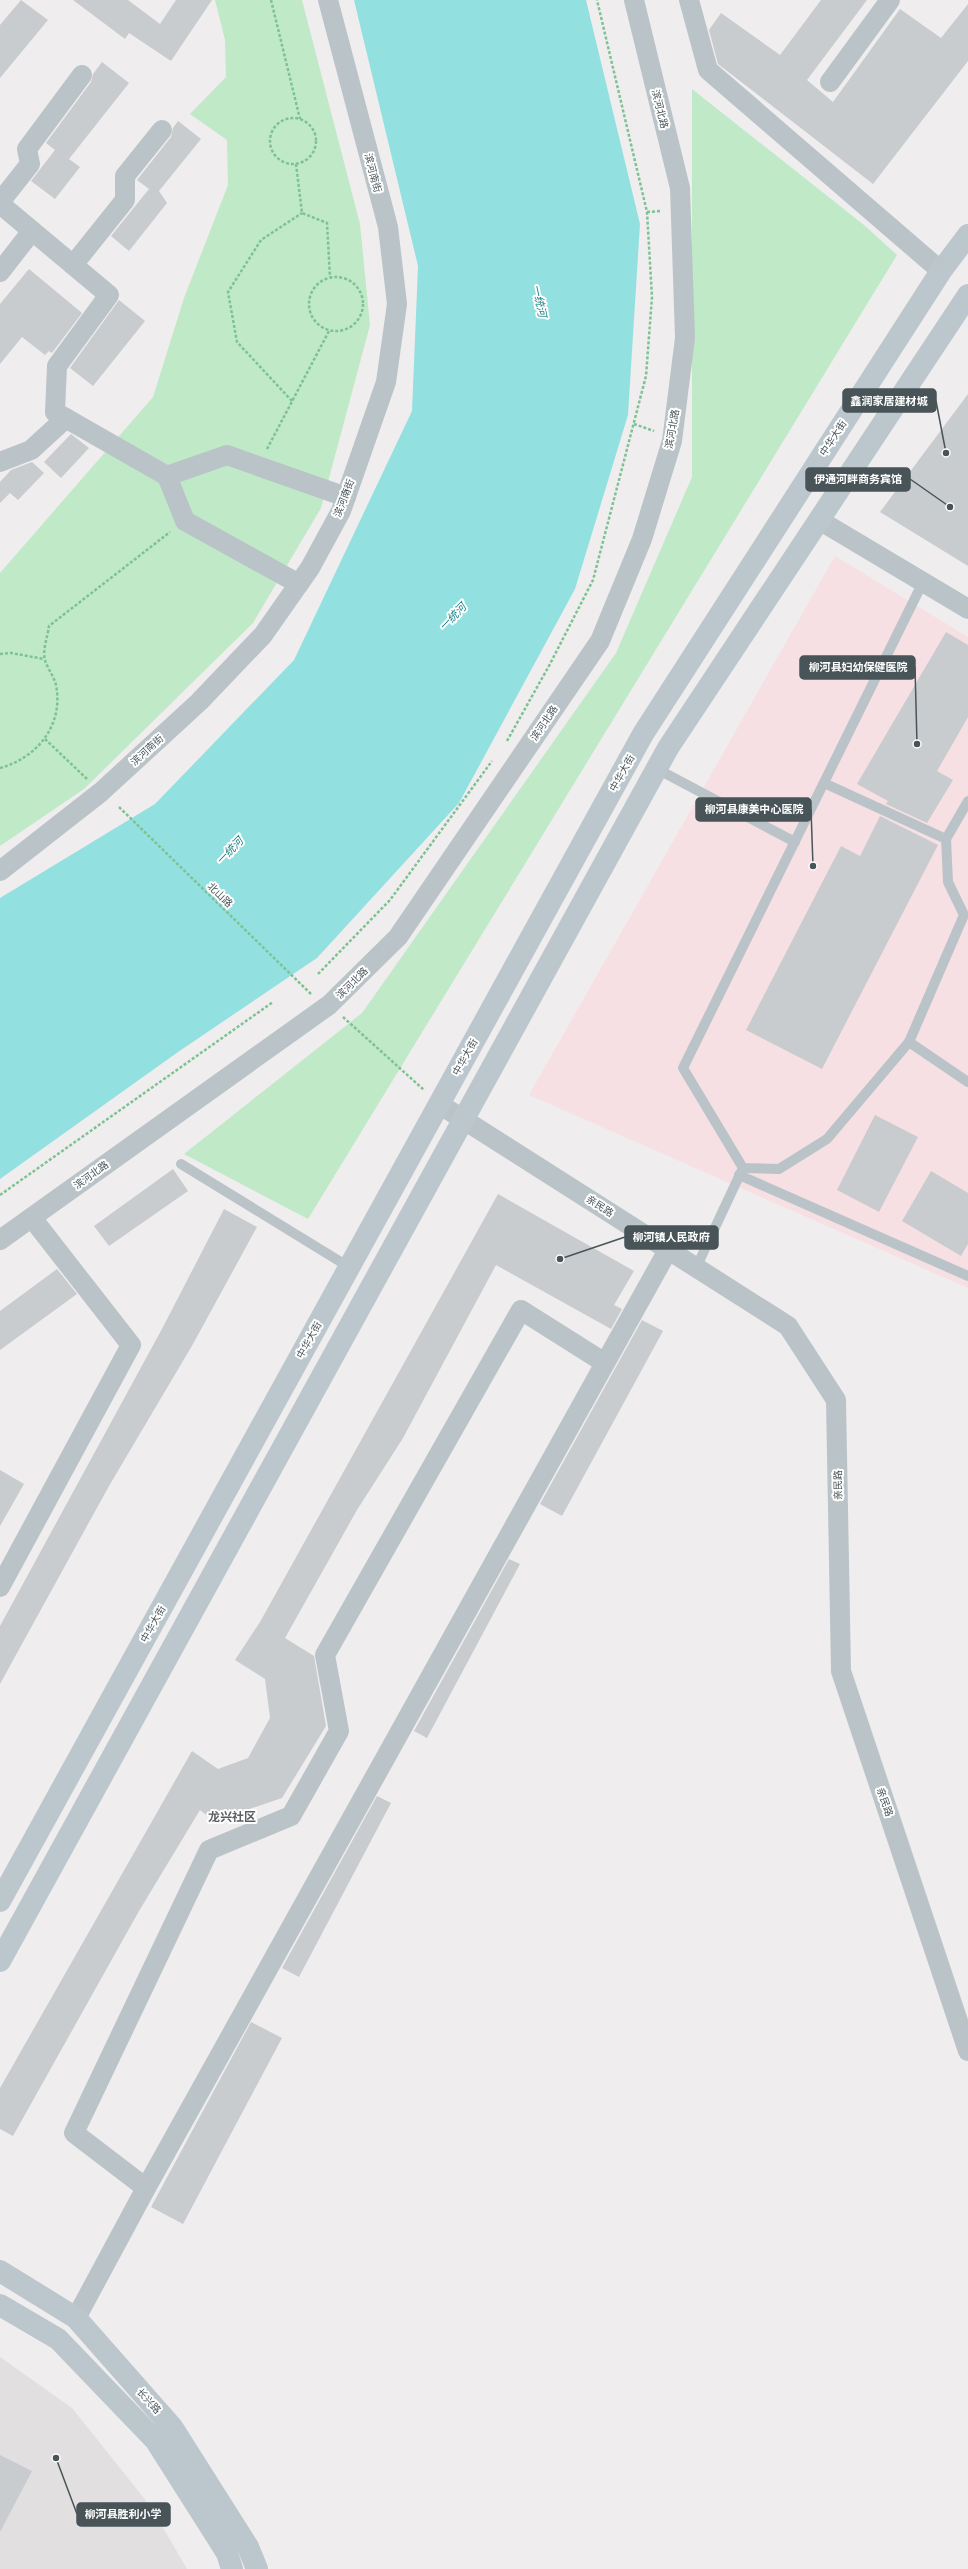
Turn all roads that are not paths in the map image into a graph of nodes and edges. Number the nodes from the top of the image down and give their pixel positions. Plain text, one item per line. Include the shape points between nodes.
1 (328, 0) edge
2 (634, 0) edge
3 (688, 0) edge
4 (890, 0) edge
5 (82, 75) dead end
6 (830, 82) dead end
7 (162, 130) dead end
8 (0, 203) edge
9 (32, 231) junction
10 (968, 235) edge
11 (73, 265) junction
12 (941, 271) junction
13 (0, 272) edge
14 (968, 295) edge
15 (66, 418) junction
16 (0, 462) edge
17 (167, 476) junction
18 (346, 497) junction
19 (819, 520) junction
20 (923, 582) junction
21 (299, 584) junction
22 (968, 608) edge
23 (657, 769) junction
24 (824, 783) junction
25 (968, 801) edge
26 (946, 839) junction
27 (795, 842) junction
28 (0, 871) edge
29 (909, 1042) junction
30 (968, 1082) edge
31 (440, 1104) junction
32 (464, 1119) junction
33 (181, 1164) dead end
34 (741, 1172) junction
35 (32, 1218) junction
36 (0, 1240) edge
37 (668, 1250) junction
38 (349, 1267) junction
39 (696, 1268) junction
40 (968, 1276) edge
41 (605, 1363) junction
42 (0, 1587) edge
43 (0, 1901) edge
44 (0, 1961) edge
45 (968, 2051) edge
46 (146, 2188) junction
47 (0, 2271) edge
48 (0, 2305) edge
49 (76, 2318) junction
50 (232, 2569) edge
51 (257, 2569) edge

1 - 18 street, 滨河南街 via 388,227 397,304 386,382
2 - 35 street, 滨河北路 via 680,188 685,338 672,441 642,540 600,641 398,937 329,1005
3 - 12 street via 708,70
4 - 6 street
5 - 8 street via 27,149 30,164
7 - 11 street via 124,176 125,200
8 - 9 street
9 - 11 street
9 - 13 street
10 - 12 main road, 中华大街
11 - 15 street via 109,294 57,366 55,412
12 - 31 main road, 中华大街 via 643,734
14 - 19 main road
15 - 16 street via 31,450
15 - 17 street
17 - 18 street via 228,455
17 - 21 street via 185,521
18 - 21 street, 滨河南街 via 341,511
19 - 20 street
19 - 23 main road via 668,748
20 - 22 street
20 - 24 lane
21 - 28 street, 滨河南街 via 263,636 199,702 101,792
23 - 27 lane
23 - 32 main road
24 - 26 lane
24 - 27 lane
25 - 26 lane
26 - 29 lane via 948,882 964,915
27 - 34 lane via 683,1068
29 - 30 lane
29 - 34 lane via 827,1139 779,1169
31 - 32 street, 亲民路
31 - 38 main road, 中华大街
32 - 37 street, 亲民路
32 - 44 main road
33 - 38 lane
34 - 39 lane
34 - 40 lane
35 - 36 street, 滨河北路
35 - 42 street via 131,1345
37 - 39 street, 亲民路
37 - 41 street
38 - 43 main road, 中华大街
39 - 45 street, 亲民路 via 788,1326 836,1400 841,1672
41 - 46 street
41 - 46 street via 521,1310 325,1656 339,1731 291,1816 209,1850 74,2133
46 - 49 street
47 - 49 main road, 长兴路
48 - 50 main road via 58,2339 156,2441 227,2553
49 - 51 main road, 长兴路 via 172,2427 248,2547

